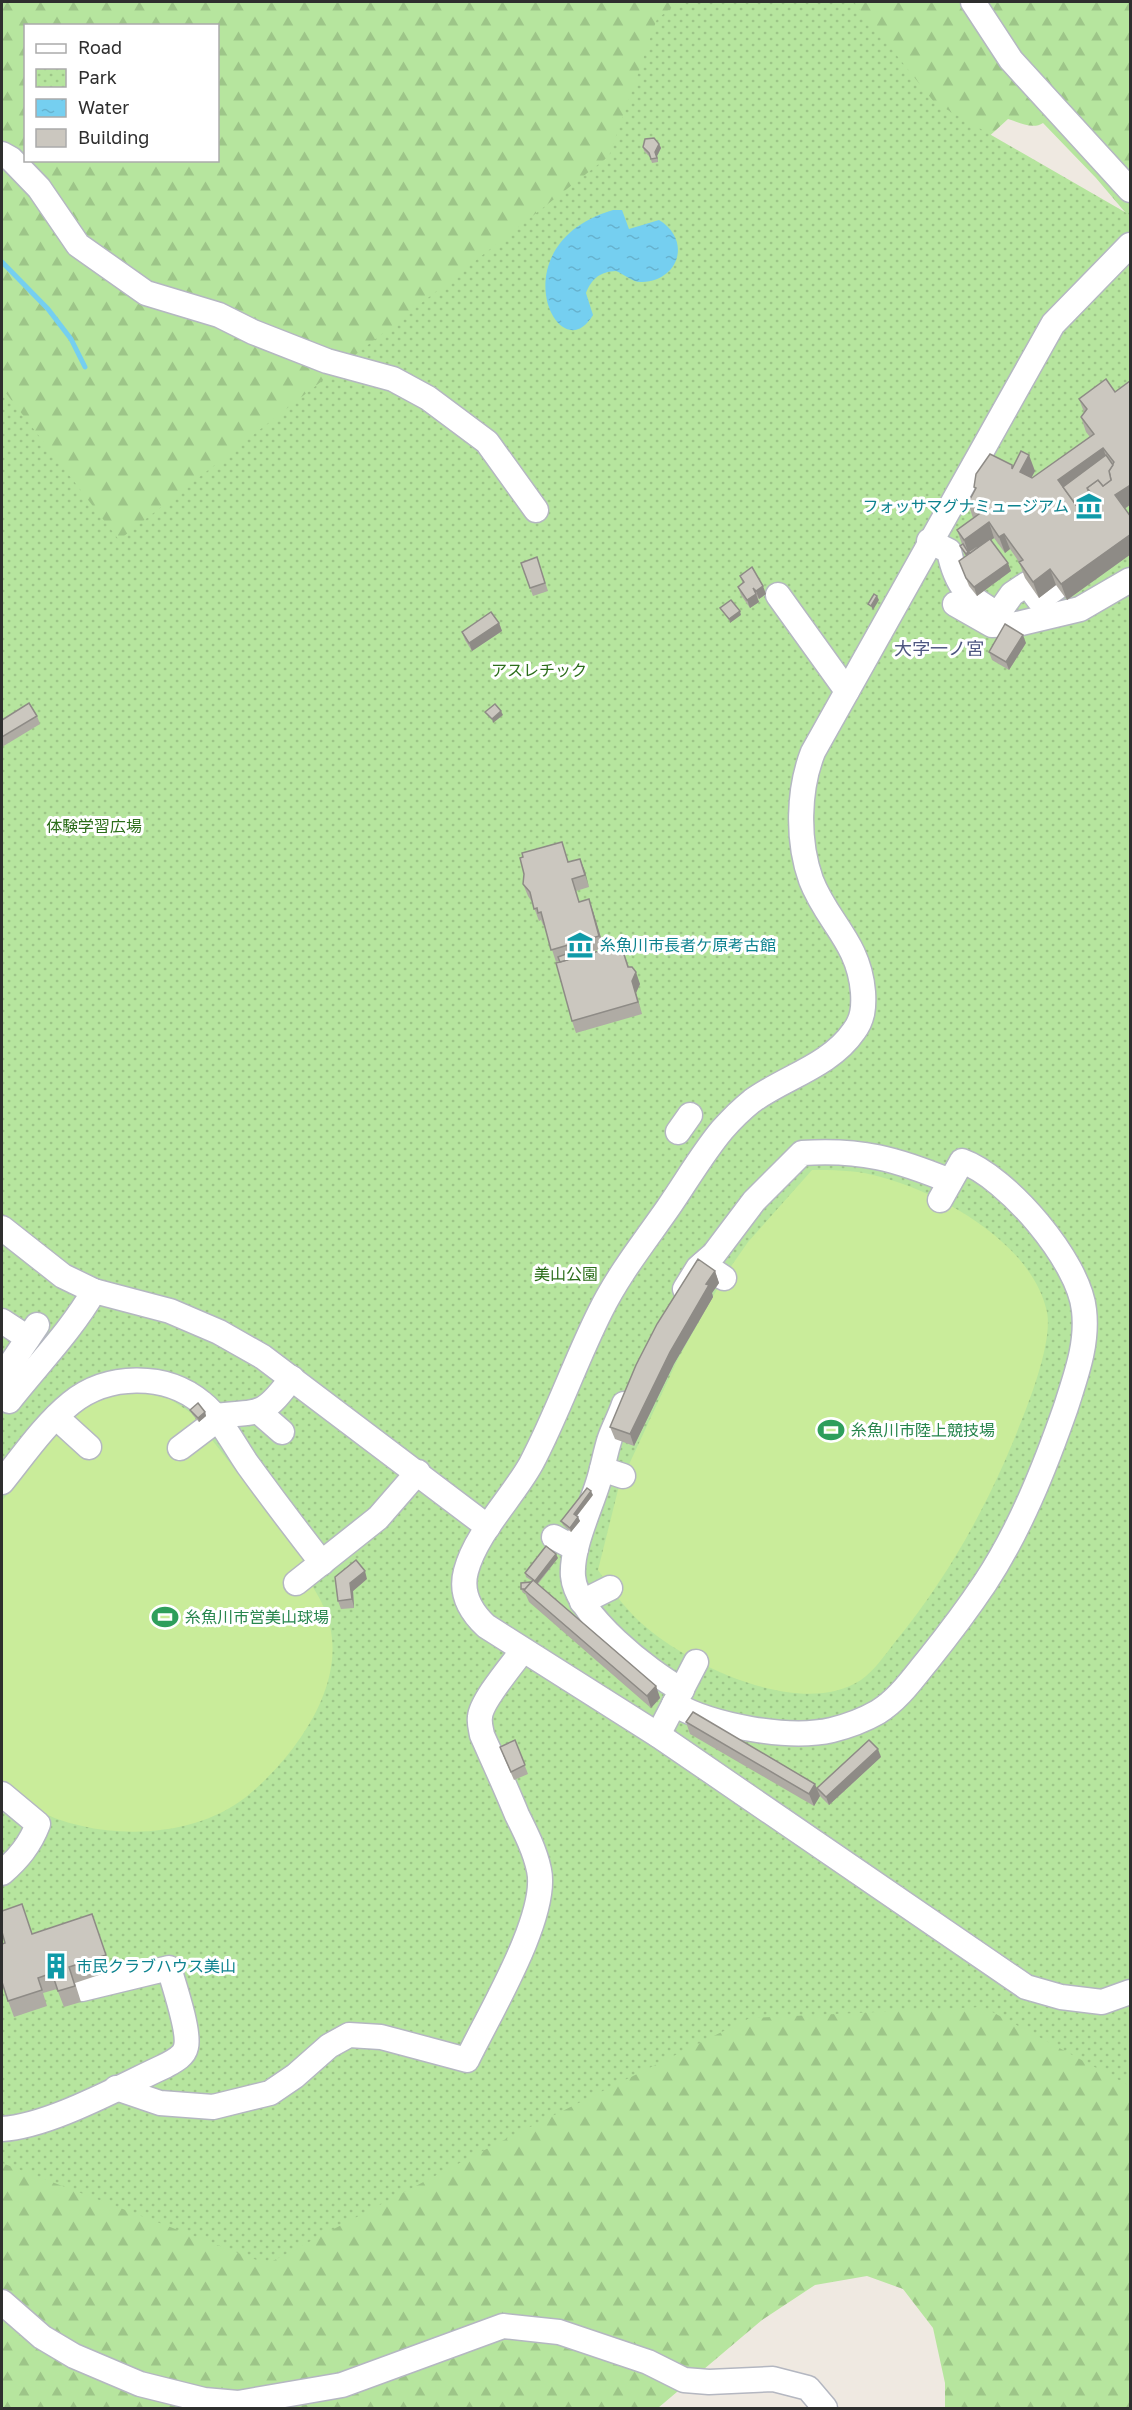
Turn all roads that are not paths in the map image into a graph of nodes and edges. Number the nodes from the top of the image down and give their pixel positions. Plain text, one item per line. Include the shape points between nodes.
1 (973, 2) edge
2 (2, 154) edge
3 (1131, 190) edge
4 (1131, 245) edge
5 (536, 510) dead end
6 (929, 541) junction
7 (1131, 580) edge
8 (1056, 588) edge
9 (778, 595) dead end
10 (955, 604) dead end
11 (848, 691) junction
12 (2, 1228) edge
13 (703, 1264) junction
14 (724, 1278) dead end
15 (94, 1291) junction
16 (674, 1305) edge
17 (2, 1321) edge
18 (2, 1377) edge
19 (292, 1378) junction
20 (635, 1380) edge
21 (2, 1395) edge
22 (259, 1412) junction
23 (56, 1417) junction
24 (215, 1418) junction
25 (282, 1432) dead end
26 (89, 1447) dead end
27 (180, 1448) dead end
28 (418, 1472) junction
29 (2, 1482) edge
30 (488, 1527) junction
31 (554, 1537) dead end
32 (576, 1549) junction
33 (322, 1563) junction
34 (296, 1583) dead end
35 (610, 1588) dead end
36 (582, 1602) junction
37 (524, 1650) junction
38 (696, 1662) dead end
39 (678, 1697) junction
40 (657, 1735) junction
41 (2, 1794) edge
42 (2, 1874) edge
43 (82, 1989) dead end
44 (1131, 1992) edge
45 (116, 2088) junction
46 (2, 2129) edge
47 (2, 2302) edge
48 (825, 2409) edge

1 - 3 street via 1011,60
2 - 5 street via 39,188 78,245 146,293 219,315 327,361 393,379 428,398 487,442
4 - 6 street via 1053,324
6 - 8 street via 949,551 955,575 973,600 998,614 1012,594 1027,584 1039,600
6 - 11 street
7 - 10 street via 1080,609 1017,624 992,625
9 - 11 street
11 - 30 street via 813,752 800,802 811,879 855,954 861,972 863,1013 842,1047 751,1102 722,1131 602,1308 534,1457
12 - 15 street via 63,1276
13 - 14 street
13 - 16 street
13 - 39 street via 801,1153 831,1161 882,1157 903,1162 945,1190 962,1161 974,1165 1027,1210 1064,1257 1084,1306 1085,1338 1053,1443 1006,1545 986,1582 896,1698 880,1711 831,1731 786,1732 691,1713
15 - 19 street via 170,1311 219,1332
15 - 21 street via 52,1351 9,1401
17 - 18 street via 32,1331
19 - 22 street via 271,1405
19 - 28 street
20 - 32 street via 610,1437 613,1473
22 - 24 street
22 - 25 street
23 - 24 street via 71,1402 96,1389 139,1380 180,1390 201,1402
23 - 26 street
23 - 29 street
24 - 27 street
24 - 33 street
28 - 30 street
28 - 33 street via 378,1518
30 - 37 street via 466,1571 467,1601 477,1618
31 - 32 street
32 - 36 street via 573,1576
33 - 34 street
35 - 36 street
36 - 39 street via 602,1627 668,1682
37 - 40 street
37 - 45 street via 484,1706 480,1724 532,1846 541,1889 527,1937 467,2060 381,2037 349,2035 270,2093 213,2107 160,2103
38 - 39 street
39 - 40 street
40 - 44 street via 1026,1987 1061,1997 1102,2002
41 - 42 street via 38,1824 22,1854
43 - 45 street via 169,1968 185,2028 186,2048 179,2058
45 - 46 street via 35,2123
47 - 48 street via 42,2337 74,2356 140,2384 204,2400 238,2403 342,2385 503,2326 559,2332 648,2362 684,2380 774,2379 808,2388

